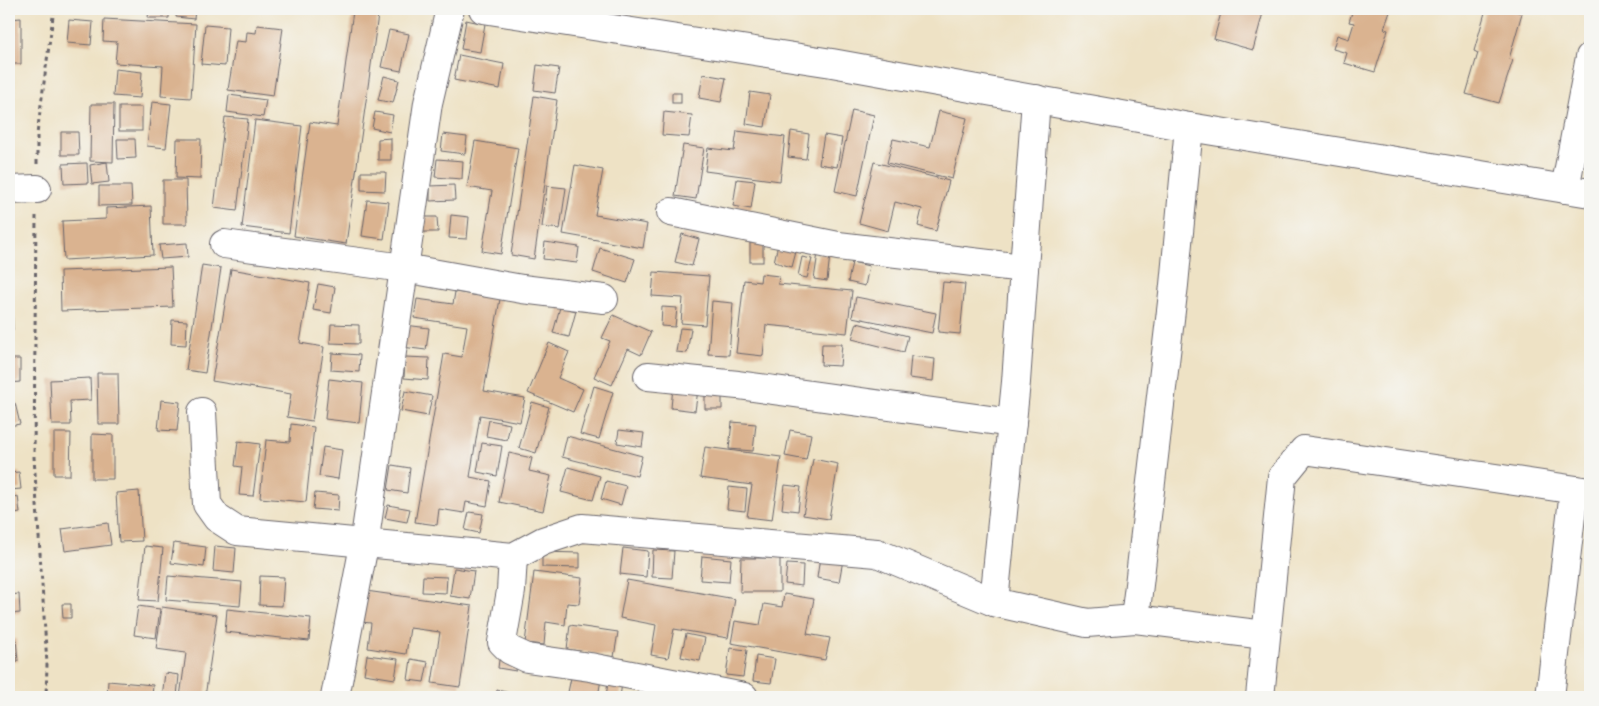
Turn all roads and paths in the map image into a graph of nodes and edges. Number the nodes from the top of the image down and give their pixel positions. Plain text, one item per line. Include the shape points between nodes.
1 (54, 9) edge
2 (450, 9) edge
3 (483, 9) edge
4 (1590, 57) edge
5 (1036, 99) junction
6 (1189, 127) junction
7 (37, 189) junction
8 (9, 190) edge
9 (1578, 191) edge
10 (672, 212) dead end
11 (224, 244) dead end
12 (404, 268) junction
13 (1024, 268) junction
14 (604, 300) dead end
15 (648, 376) dead end
16 (202, 412) dead end
17 (1012, 423) junction
18 (1582, 491) edge
19 (364, 545) junction
20 (513, 557) junction
21 (994, 602) junction
22 (1135, 619) junction
23 (1265, 635) junction
24 (46, 697) edge
25 (335, 697) edge
26 (744, 697) edge
27 (1260, 697) edge
28 (1550, 697) edge

1 - 7 path via 37,134
2 - 12 street via 428,103
3 - 5 street via 832,63
4 - 9 street
5 - 6 street
5 - 13 street
6 - 9 street
6 - 22 street
7 - 8 street
7 - 24 path via 34,457 47,664
10 - 13 street via 838,246
11 - 12 street
12 - 14 street
12 - 19 street
13 - 17 street
15 - 17 street via 738,385
16 - 19 street via 207,504 217,518 237,531
17 - 21 street
18 - 23 street via 1304,450 1282,477
18 - 28 street
19 - 20 street
19 - 25 street
20 - 21 street via 544,541 582,528 877,553
20 - 26 street via 502,642 510,650 527,658
21 - 22 street via 1087,623
22 - 23 street
23 - 27 street

